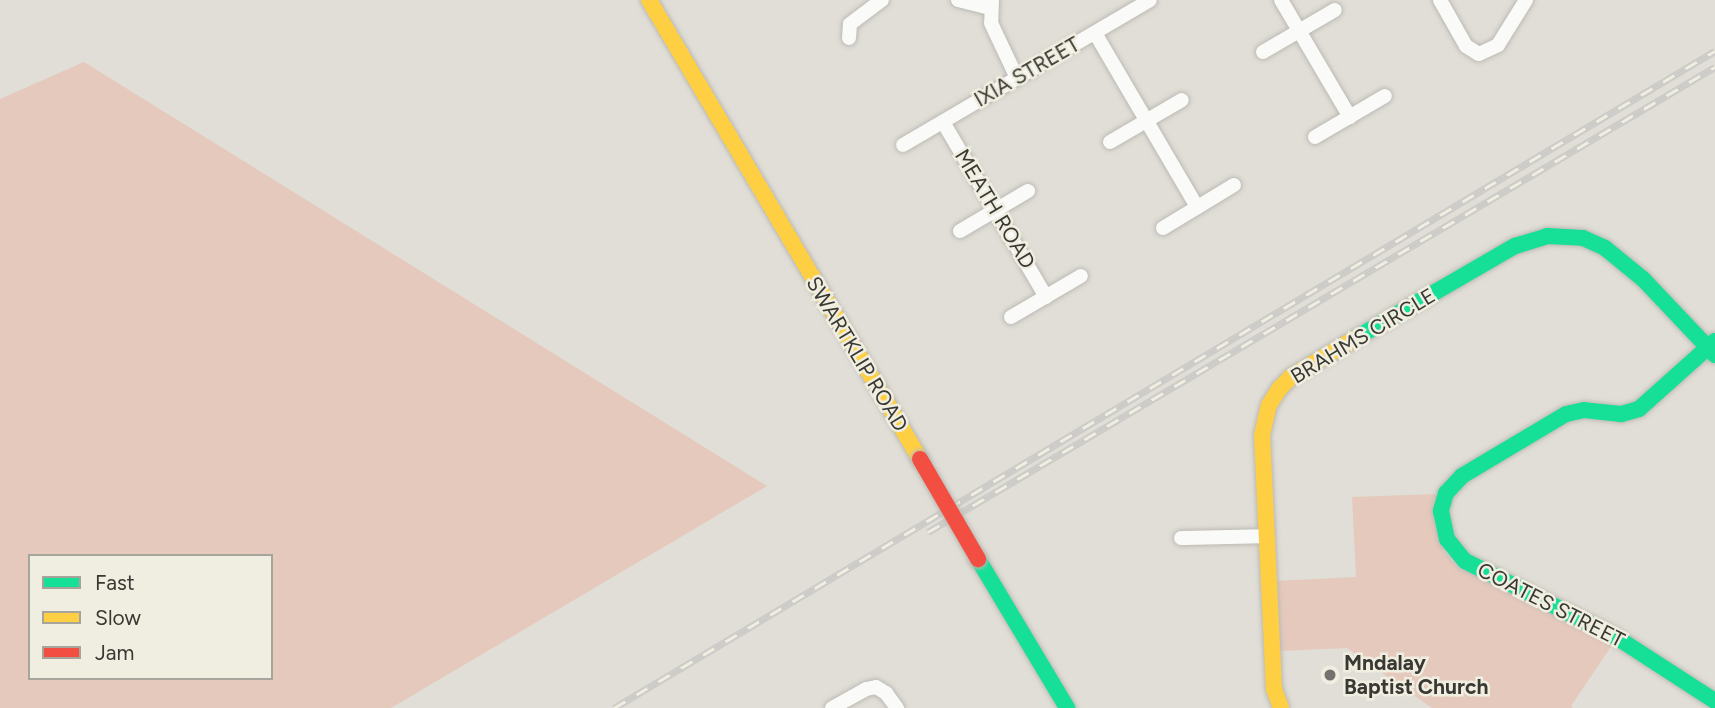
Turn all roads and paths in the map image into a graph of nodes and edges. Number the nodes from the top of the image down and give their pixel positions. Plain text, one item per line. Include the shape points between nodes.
1 (649, 0) edge
2 (882, 0) edge
3 (958, 0) edge
4 (1150, 0) edge
5 (1281, 0) edge
6 (1440, 0) edge
7 (1526, 0) edge
8 (991, 4) edge
9 (1335, 10) dead end
10 (1299, 31) junction
11 (1095, 33) junction
12 (849, 38) dead end
13 (1263, 52) dead end
14 (1017, 78) junction
15 (1385, 96) dead end
16 (1182, 100) dead end
17 (1350, 117) junction
18 (1146, 121) junction
19 (943, 122) junction
20 (1315, 137) dead end
21 (1110, 142) dead end
22 (903, 145) dead end
23 (1234, 185) dead end
24 (1028, 191) dead end
25 (1197, 207) junction
26 (995, 210) junction
27 (1163, 228) dead end
28 (960, 231) dead end
29 (1081, 276) dead end
30 (1046, 297) junction
31 (1011, 317) dead end
32 (1713, 348) edge
33 (1266, 536) junction
34 (1181, 538) dead end
35 (1715, 701) edge
36 (832, 708) edge
37 (897, 708) edge
38 (1067, 708) edge
39 (1281, 708) edge

1 - 38 street, SWARTKLIP ROAD, bridge
2 - 12 street via 850,24
3 - 8 street
4 - 11 street, IXIA STREET
5 - 10 street
6 - 7 street via 1466,46 1479,54 1497,45
8 - 14 street via 991,23
9 - 10 street
10 - 13 street
10 - 17 street
11 - 14 street, IXIA STREET
11 - 18 street
14 - 19 street, IXIA STREET
15 - 17 street
16 - 18 street
17 - 20 street
18 - 21 street
18 - 25 street
19 - 22 street, IXIA STREET
19 - 26 street, MEATH ROAD
23 - 25 street
24 - 26 street
25 - 27 street
26 - 28 street
26 - 30 street, MEATH ROAD
29 - 30 street
30 - 31 street
32 - 33 street, BRAHMS CIRCLE via 1605,248 1571,236 1525,241 1292,376 1279,389 1265,415 1262,435
32 - 35 street, COATES STREET via 1639,410 1566,414 1462,476 1446,494 1441,511 1447,539 1465,561 1616,637
33 - 34 street
33 - 39 street, BRAHMS CIRCLE via 1274,689
36 - 37 street via 876,687 886,692

